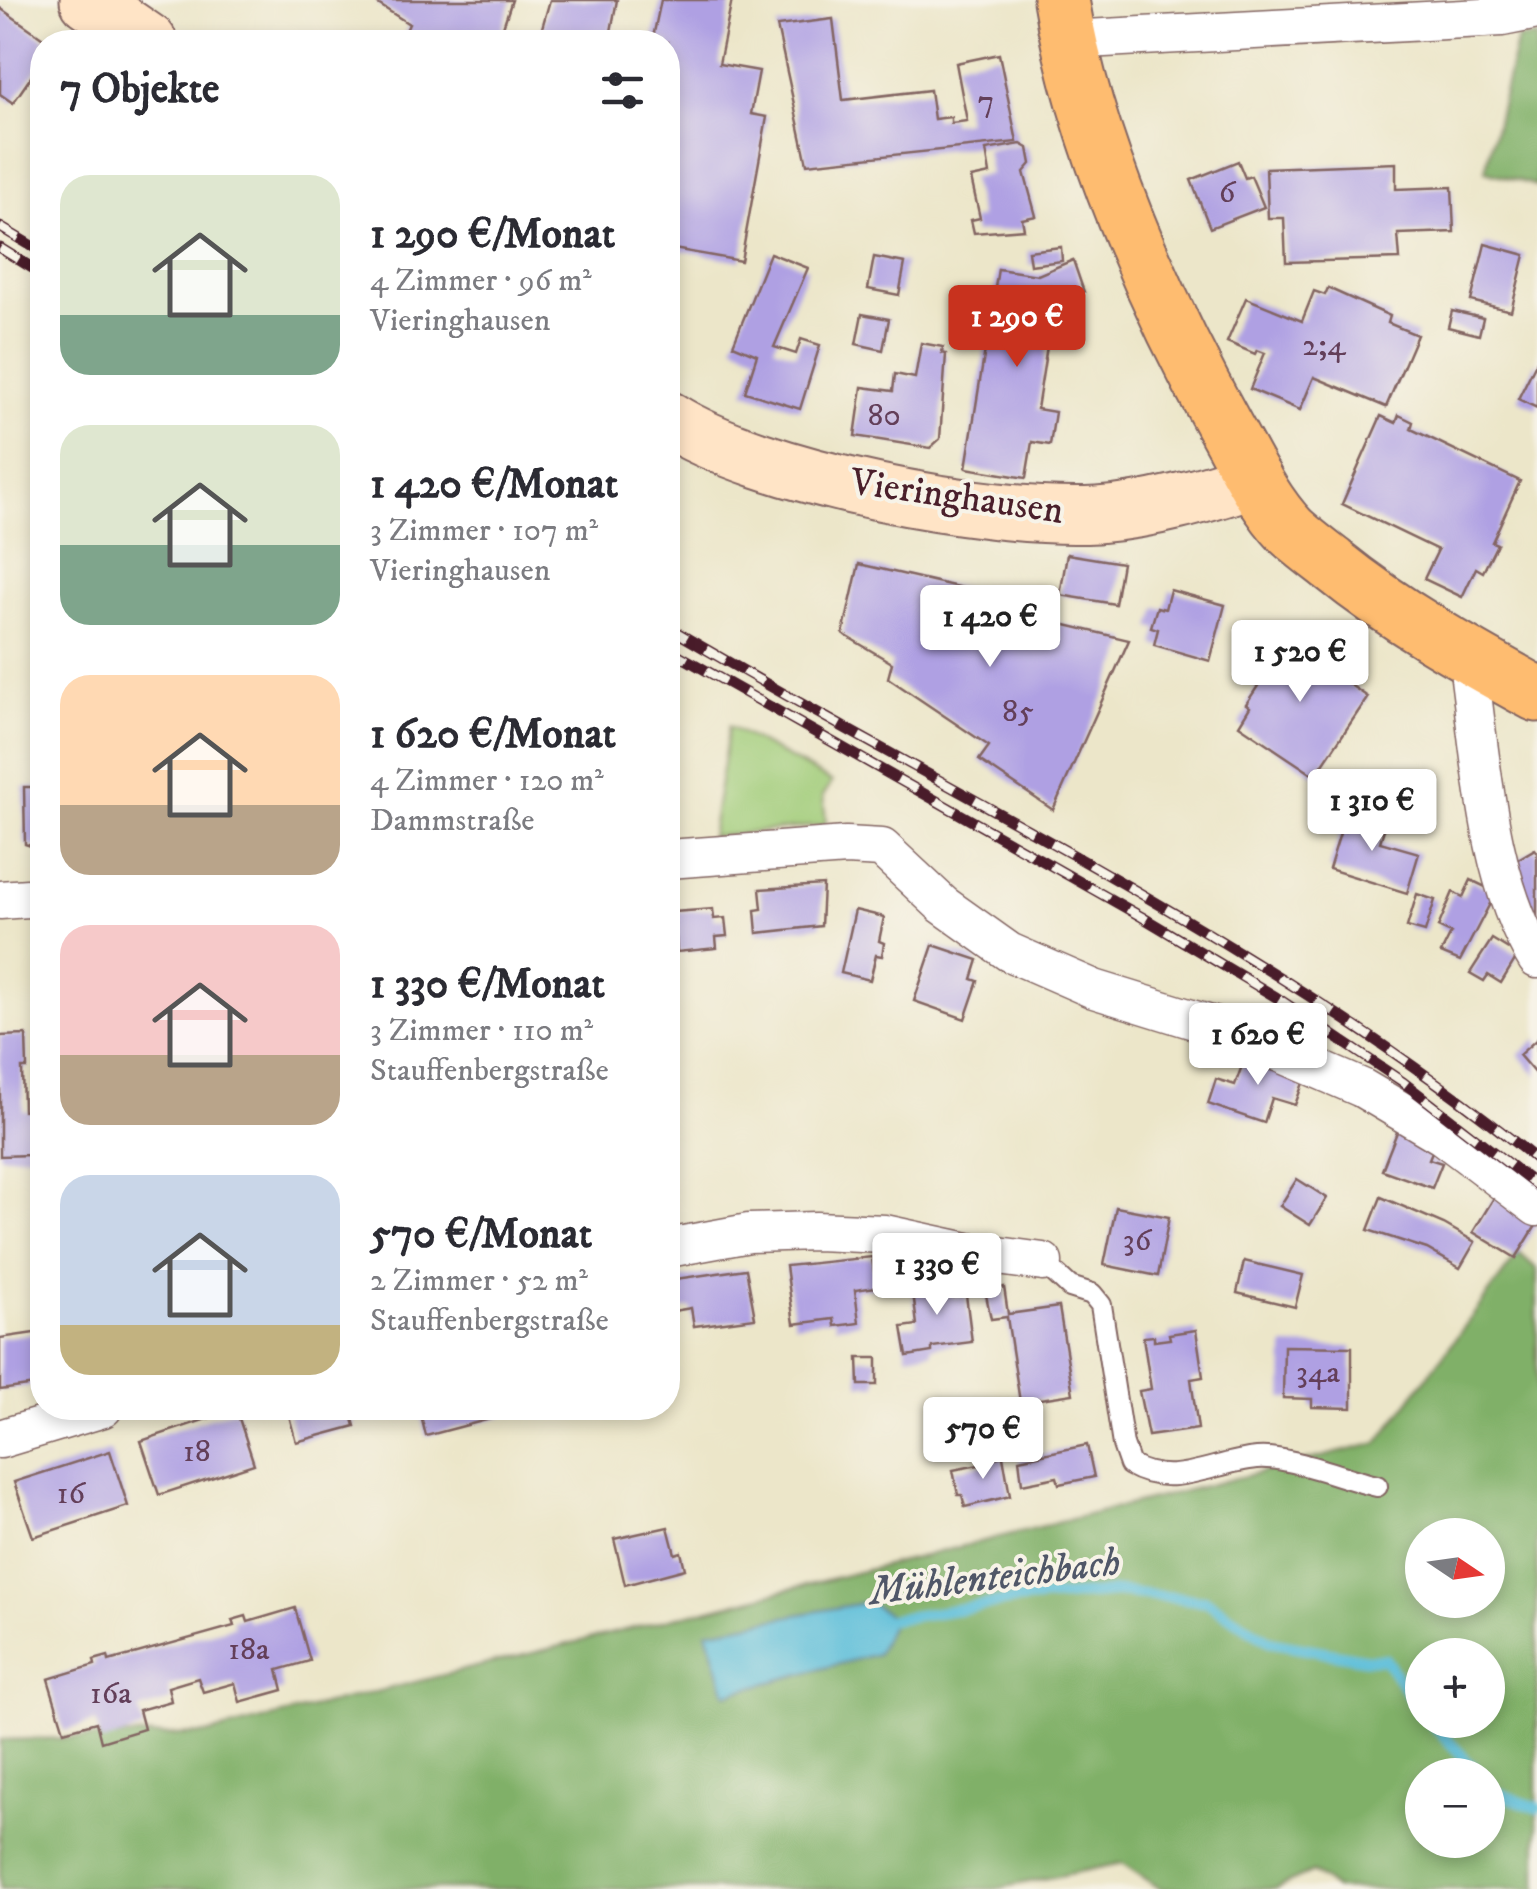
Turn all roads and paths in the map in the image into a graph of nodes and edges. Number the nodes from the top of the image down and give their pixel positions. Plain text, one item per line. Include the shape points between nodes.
1 (88, 0) edge
2 (1537, 10) edge
3 (1064, 20) edge
4 (132, 30) edge
5 (680, 425) edge
6 (1254, 480) junction
7 (1467, 656) junction
8 (1537, 694) edge
9 (680, 858) edge
10 (30, 898) edge
11 (0, 900) edge
12 (1537, 960) edge
13 (1537, 1207) edge
14 (680, 1246) edge
15 (1043, 1262) joint
16 (64, 1420) edge
17 (0, 1440) edge
18 (1377, 1486) dead end

1 - 4 main road
2 - 3 street via 1502,17
3 - 6 main road via 1116,188 1184,352
5 - 6 main road, Vieringhausen via 729,450 868,488 1053,516 1177,504
6 - 7 main road via 1304,542
7 - 8 main road
7 - 12 street via 1497,864
9 - 13 street via 882,848 1009,952 1094,989 1230,1031 1362,1088 1443,1136
10 - 11 street
14 - 15 street via 749,1233 884,1234
15 - 18 lane via 1100,1306 1130,1466 1162,1478 1260,1458
16 - 17 street

